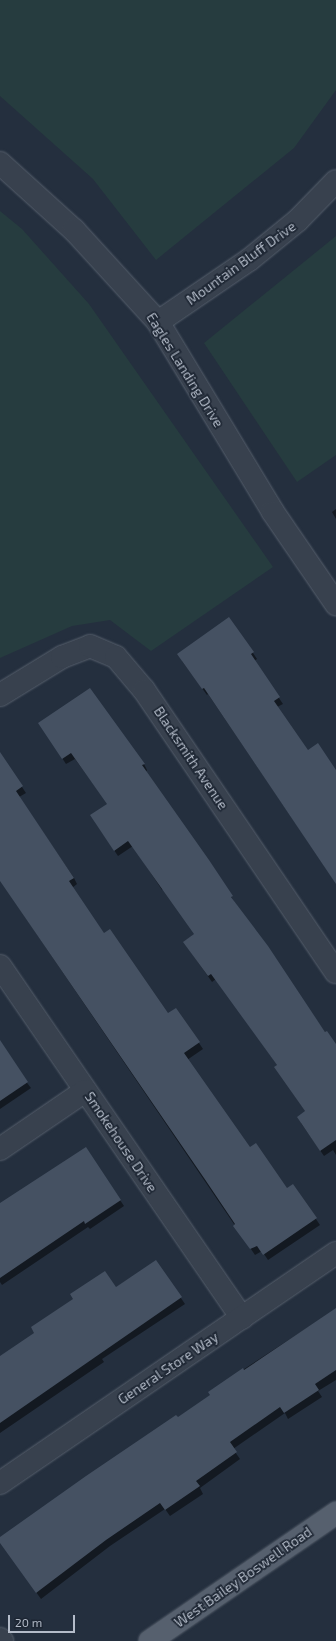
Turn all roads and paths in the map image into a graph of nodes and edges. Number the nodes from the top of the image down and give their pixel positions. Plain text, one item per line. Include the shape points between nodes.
1 (0, 163) edge
2 (336, 181) edge
3 (158, 322) junction
4 (336, 604) edge
5 (0, 695) edge
6 (333, 960) edge
7 (0, 966) edge
8 (85, 1091) junction
9 (0, 1149) edge
10 (336, 1253) edge
11 (242, 1318) junction
12 (0, 1483) edge
13 (336, 1513) edge
14 (150, 1641) edge

1 - 3 street, Eagles Landing Drive via 74,230
2 - 3 street, Mountain Bluff Drive via 298,220 255,255
3 - 4 street, Eagles Landing Drive via 273,512
5 - 6 street, Blacksmith Avenue via 62,657 90,646 116,657 144,690
7 - 8 street, Smokehouse Drive
8 - 9 street
8 - 11 street, Smokehouse Drive
10 - 11 street, General Store Way
11 - 12 street, General Store Way
13 - 14 main road, West Bailey Boswell Road

